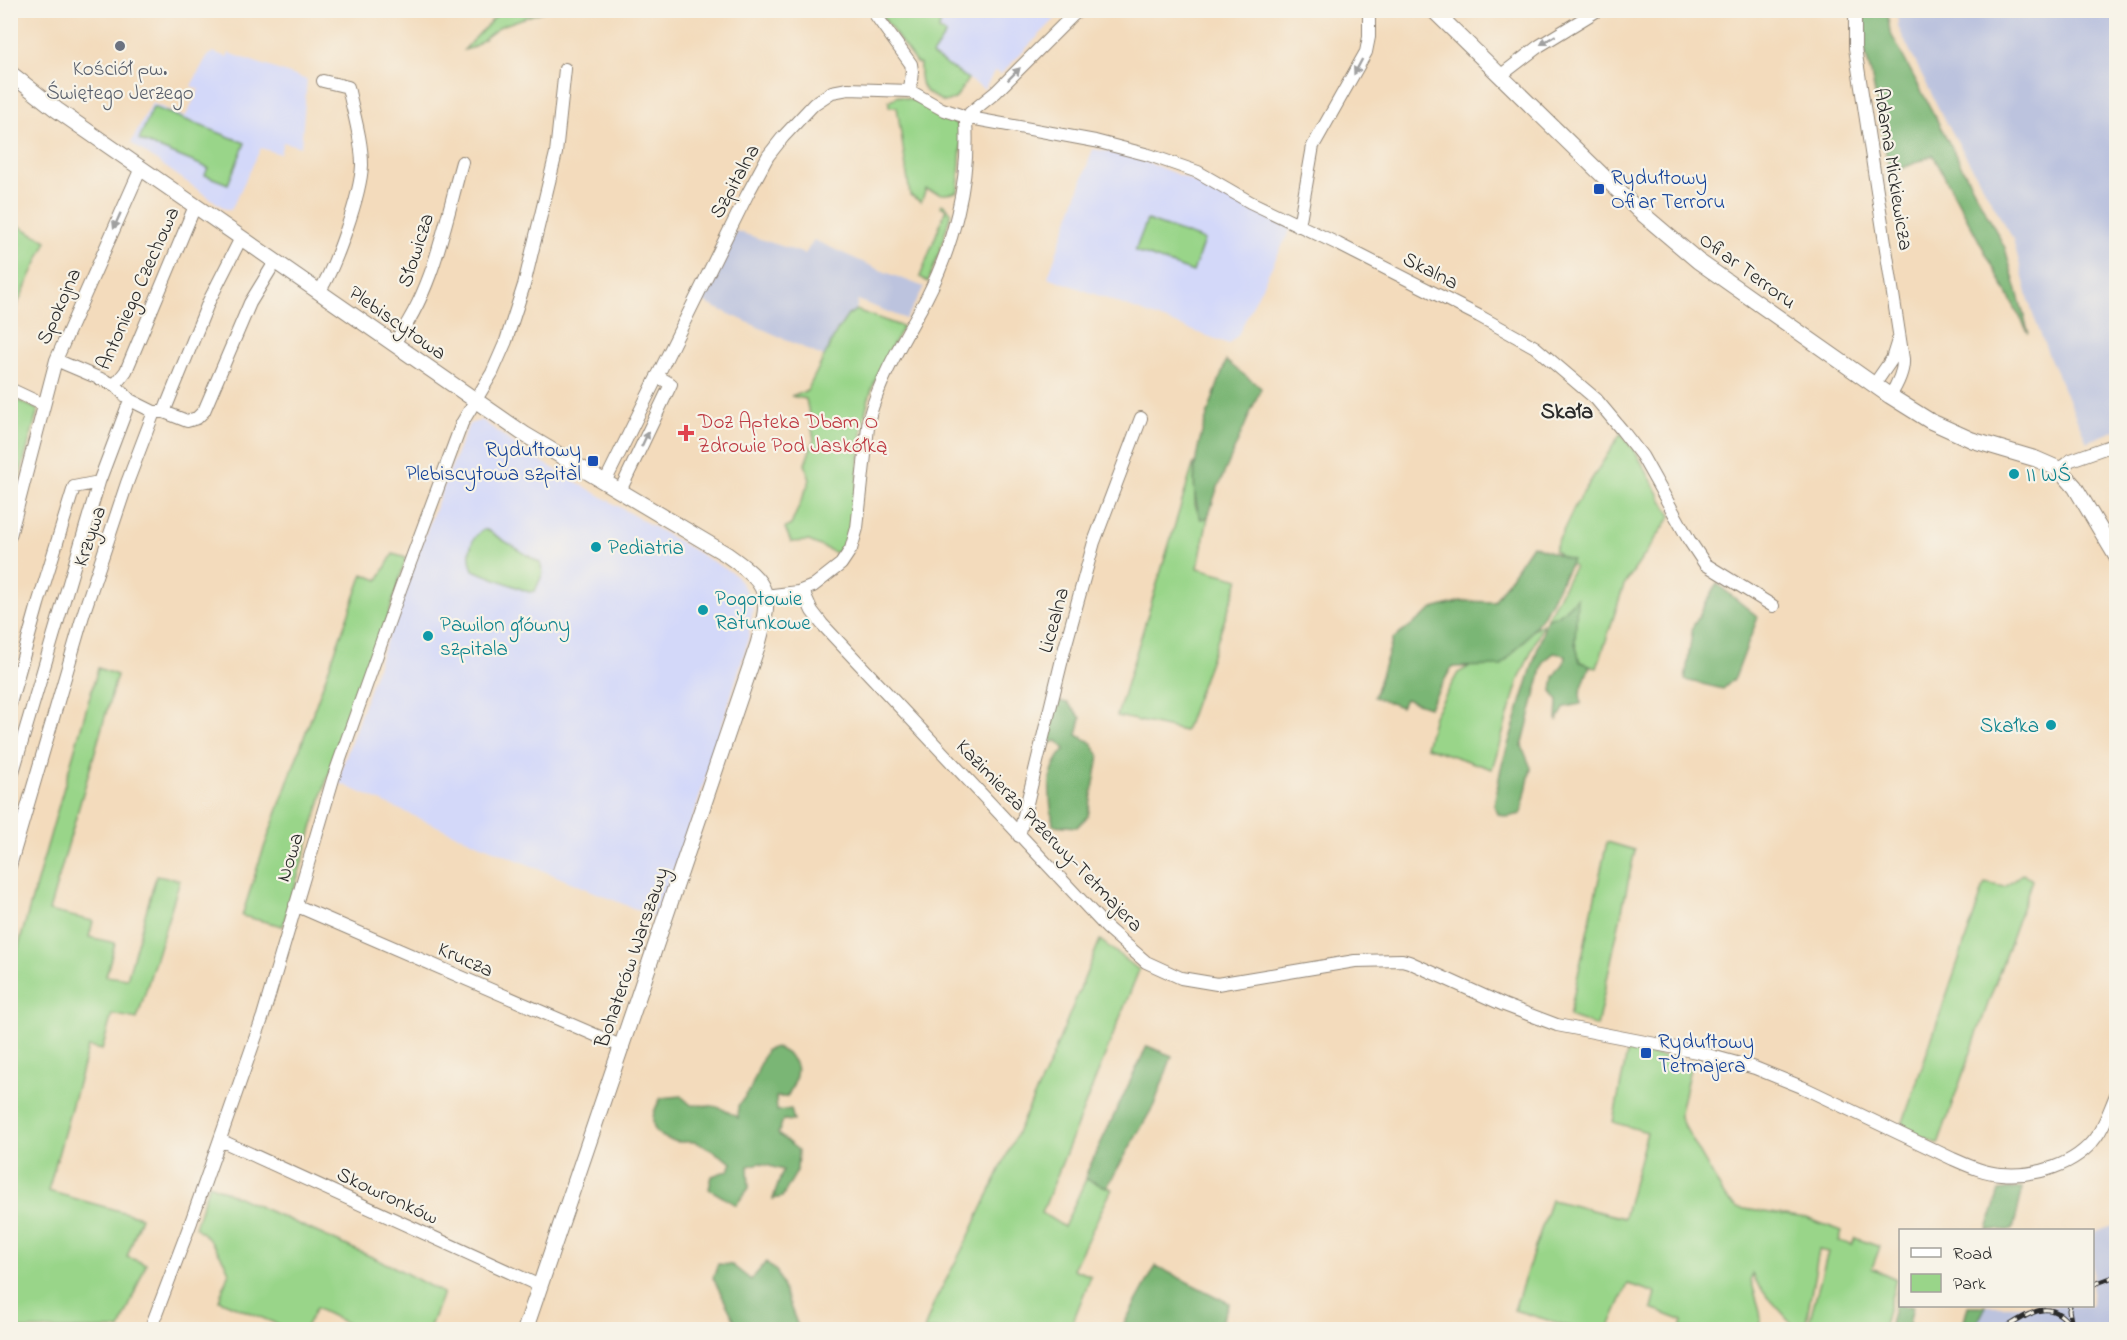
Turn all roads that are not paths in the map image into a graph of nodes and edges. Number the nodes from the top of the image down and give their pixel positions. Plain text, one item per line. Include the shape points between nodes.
1 (872, 10) edge
2 (1080, 10) edge
3 (1368, 10) edge
4 (1433, 10) edge
5 (1598, 10) edge
6 (1855, 10) edge
7 (565, 69) dead end
8 (10, 73) edge
9 (1500, 76) junction
10 (323, 81) dead end
11 (910, 91) junction
12 (966, 117) junction
13 (462, 162) dead end
14 (141, 168) junction
15 (195, 206) junction
16 (1299, 226) junction
17 (241, 238) junction
18 (275, 262) junction
19 (319, 292) junction
20 (1900, 333) junction
21 (393, 344) junction
22 (56, 360) junction
23 (657, 376) junction
24 (115, 385) junction
25 (1874, 385) junction
26 (10, 388) edge
27 (1890, 396) junction
28 (130, 400) junction
29 (474, 400) junction
30 (44, 405) junction
31 (159, 412) junction
32 (1141, 418) dead end
33 (2116, 444) edge
34 (2059, 469) junction
35 (99, 482) junction
36 (605, 482) junction
37 (620, 491) junction
38 (10, 536) edge
39 (2116, 556) edge
40 (803, 591) junction
41 (765, 596) junction
42 (1773, 606) dead end
43 (10, 704) edge
44 (10, 782) edge
45 (1019, 836) junction
46 (10, 866) edge
47 (295, 905) junction
48 (622, 1047) junction
49 (2116, 1095) edge
50 (220, 1140) junction
51 (540, 1286) junction
52 (150, 1329) edge
53 (525, 1329) edge

1 - 11 street via 910,64
12 -> 2 street
3 -> 16 street via 1366,52 1313,146
4 - 9 street, Ofiar Terroru
5 -> 9 street via 1539,46
6 - 20 street, Adama Mickiewicza via 1855,48
7 - 29 street, Nowa via 556,153 524,285 506,341
8 - 14 street, Plebiscytowa
9 - 25 street, Ofiar Terroru via 1685,252
10 - 19 street via 348,87 362,163 360,185 328,277
11 - 12 street, Szpitalna
11 - 23 street, Szpitalna via 832,92 814,104 783,137 747,195
12 - 16 street, Skalna via 1076,136 1149,155 1198,172
12 - 40 street via 966,166 945,256 880,384 872,409 851,549 833,572
13 - 21 street, Słowicza via 419,302
14 - 15 street, Plebiscytowa
14 -> 22 street, Spokojna
15 - 17 street, Plebiscytowa
15 - 24 street, Antoniego Czechowa via 126,371
16 - 42 street, Skalna via 1479,316 1556,364 1596,399 1642,456 1705,564
17 - 18 street, Plebiscytowa
17 - 31 street, Krzywa
18 - 19 street, Plebiscytowa
18 - 31 street, Antoniego Czechowa via 250,303 204,411 187,422
19 - 21 street, Plebiscytowa
20 - 25 street, Adama Mickiewicza via 1892,359
20 - 27 street, Adama Mickiewicza via 1904,366
21 - 29 street, Plebiscytowa
22 - 24 street
22 - 30 street, Spokojna
23 - 36 street, Szpitalna
37 -> 23 street via 671,384
24 - 28 street, Antoniego Czechowa
25 - 27 street, Ofiar Terroru
26 - 30 street
27 - 34 street, Ofiar Terroru via 1956,434
28 - 31 street, Antoniego Czechowa
28 - 35 street
29 - 36 street, Plebiscytowa
29 - 47 street, Nowa via 400,587 333,779
30 - 38 street, Spokojna
31 - 46 street, Krzywa via 127,483 84,612
32 - 45 street, Licealna via 1094,542
33 - 34 street via 2072,460
34 - 39 street, Ofiar Terroru via 2075,487
35 - 43 street via 74,488
35 - 44 street
36 - 37 street, Plebiscytowa
37 - 41 street, Plebiscytowa via 746,568 760,583
40 - 41 street
40 - 45 street, Kazimierza Przerwy-Tetmajera via 822,624
41 - 48 street, Bohaterów Warszawy via 767,611 758,644
45 - 49 street, Kazimierza Przerwy-Tetmajera via 1107,928 1146,962 1181,978 1217,984 1355,961 1402,960 1557,1024 1697,1052 1755,1068 1976,1169 2029,1173 2068,1162 2098,1135
47 - 48 street, Krucza
47 - 50 street, Nowa via 263,1016
48 - 51 street, Bohaterów Warszawy
50 - 51 street, Skowronków
50 - 52 street, Nowa
51 - 53 street, Bohaterów Warszawy

